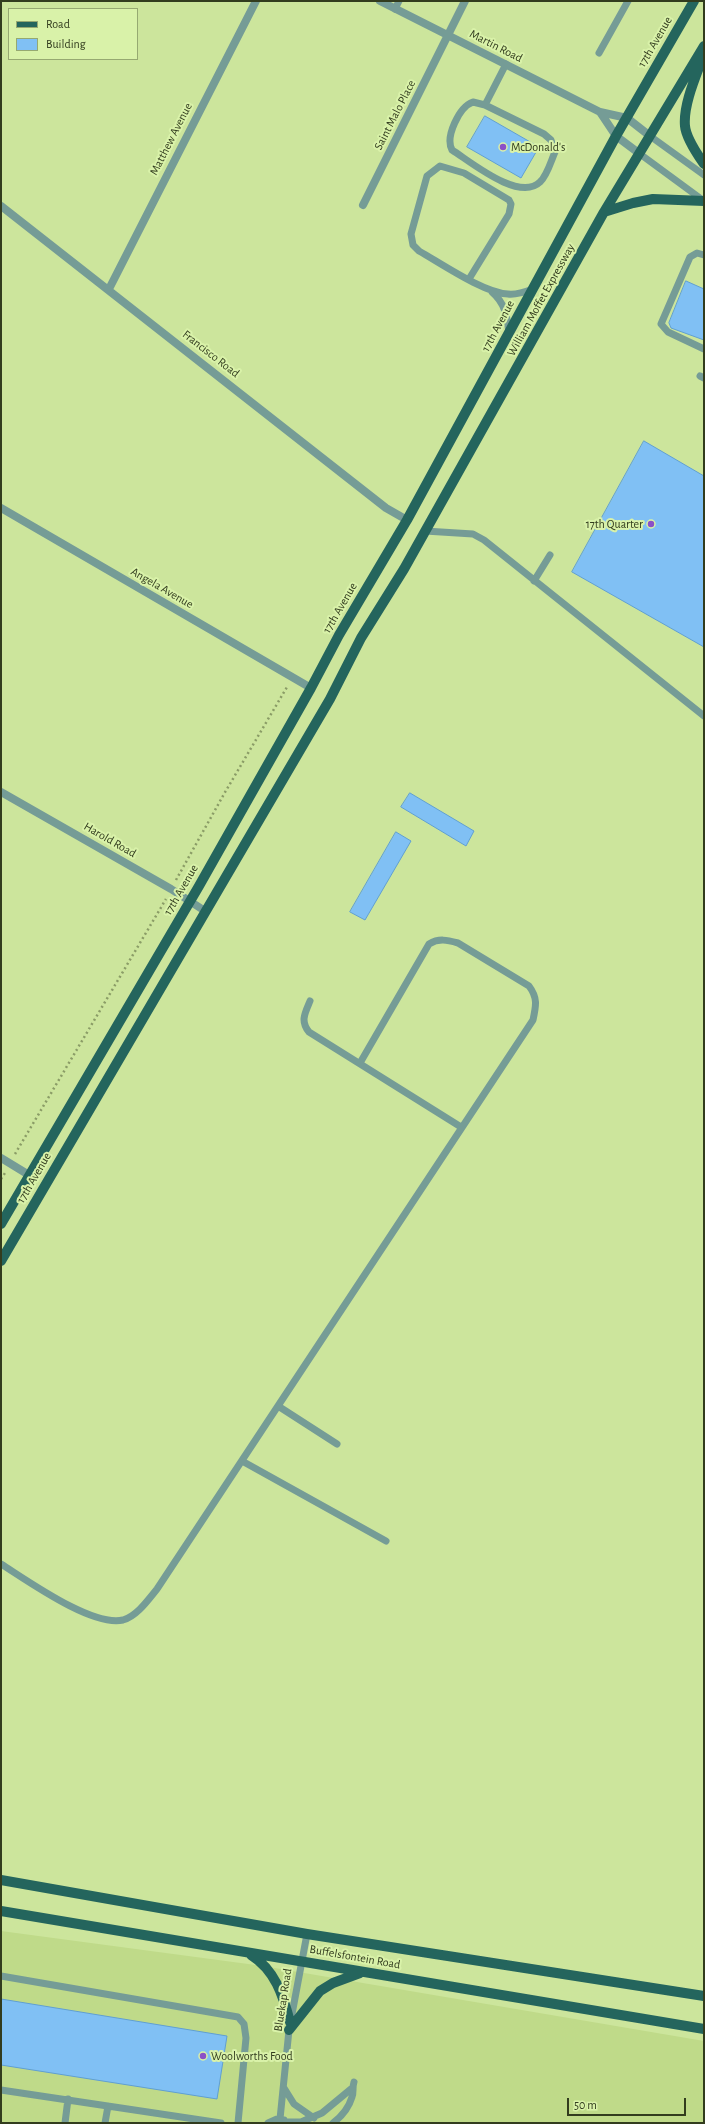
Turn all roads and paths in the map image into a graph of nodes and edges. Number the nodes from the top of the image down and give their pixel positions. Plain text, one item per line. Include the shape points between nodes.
1 (256, 1) edge
2 (380, 1) edge
3 (465, 1) edge
4 (628, 1) edge
5 (694, 1) edge
6 (397, 5) edge
7 (448, 35) junction
8 (704, 46) edge
9 (599, 53) dead end
10 (704, 55) edge
11 (506, 64) junction
12 (485, 105) junction
13 (600, 112) junction
14 (627, 118) junction
15 (616, 136) junction
16 (650, 136) junction
17 (640, 154) junction
18 (704, 164) edge
19 (704, 175) edge
20 (704, 201) edge
21 (363, 205) dead end
22 (1, 206) edge
23 (604, 212) junction
24 (704, 255) edge
25 (470, 279) junction
26 (487, 288) junction
27 (109, 289) junction
28 (533, 289) junction
29 (509, 333) junction
30 (704, 349) edge
31 (1, 508) edge
32 (407, 520) junction
33 (425, 531) junction
34 (550, 556) dead end
35 (404, 569) joint
36 (534, 581) junction
37 (293, 677) junction
38 (311, 688) junction
39 (704, 716) edge
40 (1, 792) edge
41 (172, 890) junction
42 (190, 900) junction
43 (205, 911) junction
44 (310, 1001) dead end
45 (360, 1063) junction
46 (461, 1127) junction
47 (1, 1158) edge
48 (10, 1163) junction
49 (30, 1175) junction
50 (1, 1179) edge
51 (1, 1224) edge
52 (1, 1261) edge
53 (278, 1406) junction
54 (337, 1444) dead end
55 (242, 1461) junction
56 (386, 1541) dead end
57 (1, 1564) edge
58 (1, 1880) edge
59 (1, 1911) edge
60 (307, 1934) junction
61 (248, 1953) junction
62 (301, 1962) junction
63 (362, 1972) junction
64 (1, 1976) edge
65 (704, 1996) edge
66 (290, 2026) junction
67 (704, 2029) edge
68 (284, 2088) junction
69 (1, 2090) edge
70 (68, 2099) junction
71 (108, 2106) junction
72 (314, 2118) junction
73 (284, 2121) edge
74 (64, 2123) edge
75 (105, 2123) edge
76 (221, 2123) edge
77 (238, 2123) edge
78 (268, 2123) edge
79 (333, 2123) edge

1 - 27 street, Matthew Avenue
2 - 6 street, Martin Road
3 - 7 street, Saint Malo Place
4 - 9 lane
5 - 14 main road, 17th Avenue
6 - 7 street, Martin Road
7 - 11 street, Martin Road
7 - 21 street, Saint Malo Place
8 - 16 main road, William Moffet Expressway
10 - 18 main road via 692,84 685,126 698,157
11 - 12 lane
11 - 13 street, Martin Road
12 - 12 lane via 544,134 551,140 555,152 540,182 531,188 512,187 452,150 449,139 451,131 462,111 473,102
13 - 14 street, Martin Road
13 - 15 street, Martin Road
14 - 15 main road, 17th Avenue
14 - 16 street
15 - 17 street, Martin Road
15 - 28 main road, 17th Avenue
16 - 17 main road, William Moffet Expressway
16 - 19 lane
17 - 20 lane
17 - 23 main road, William Moffet Expressway
20 - 23 main road via 653,199
22 - 27 street, Francisco Road
23 - 33 main road, William Moffet Expressway
24 - 30 lane via 692,255 682,272 661,324 668,332
25 - 25 lane via 509,214 511,204 509,200 464,173 440,166 427,176 410,234 411,240 420,251
25 - 26 lane
26 - 28 lane via 508,294
26 - 29 lane via 501,300
27 - 32 street, Francisco Road via 386,508
28 - 29 main road, 17th Avenue
29 - 32 main road, 17th Avenue
31 - 37 street, Angela Avenue
32 - 38 main road, 17th Avenue
33 - 35 main road, William Moffet Expressway
33 - 36 lane via 473,534
34 - 36 lane
35 - 43 main road, 17th Avenue via 361,638 330,699
36 - 39 lane
37 - 38 street, Angela Avenue
37 - 41 path via 227,789
38 - 42 main road, 17th Avenue
40 - 41 street, Harold Road
41 - 42 street, Harold Road
41 - 48 path
42 - 43 street, Harold Road
42 - 49 main road, 17th Avenue
43 - 52 main road, 17th Avenue
44 - 45 lane via 303,1017 304,1026 309,1032
45 - 46 lane
45 - 46 lane via 429,944 436,940 446,939 458,943 528,986 535,994 537,1004 534,1020
46 - 53 lane
47 - 48 street
48 - 49 street
48 - 50 path
49 - 51 main road, 17th Avenue
53 - 54 lane
53 - 55 lane
55 - 56 lane
55 - 57 lane via 157,1589 145,1604 124,1619 111,1621 92,1617
58 - 60 main road, Buffelsfontein Road
59 - 61 main road, Buffelsfontein Road
60 - 62 lane, Bluekap Road
60 - 65 main road, Buffelsfontein Road
61 - 62 main road, Buffelsfontein Road
61 - 66 main road via 258,1959 274,1977 282,1995
62 - 63 main road, Buffelsfontein Road
62 - 66 lane, Bluekap Road
63 - 66 main road via 320,1991
63 - 67 main road, Buffelsfontein Road
64 - 77 lane via 238,2017 244,2024 246,2038
66 - 68 lane, Bluekap Road
68 - 72 lane via 294,2104
68 - 73 lane, Bluekap Road
69 - 70 lane
70 - 71 lane
70 - 74 lane
71 - 75 lane
71 - 76 lane
72 - 73 lane via 301,2122
72 - 79 lane via 328,2109 353,2085 348,2106
73 - 78 lane via 274,2119

